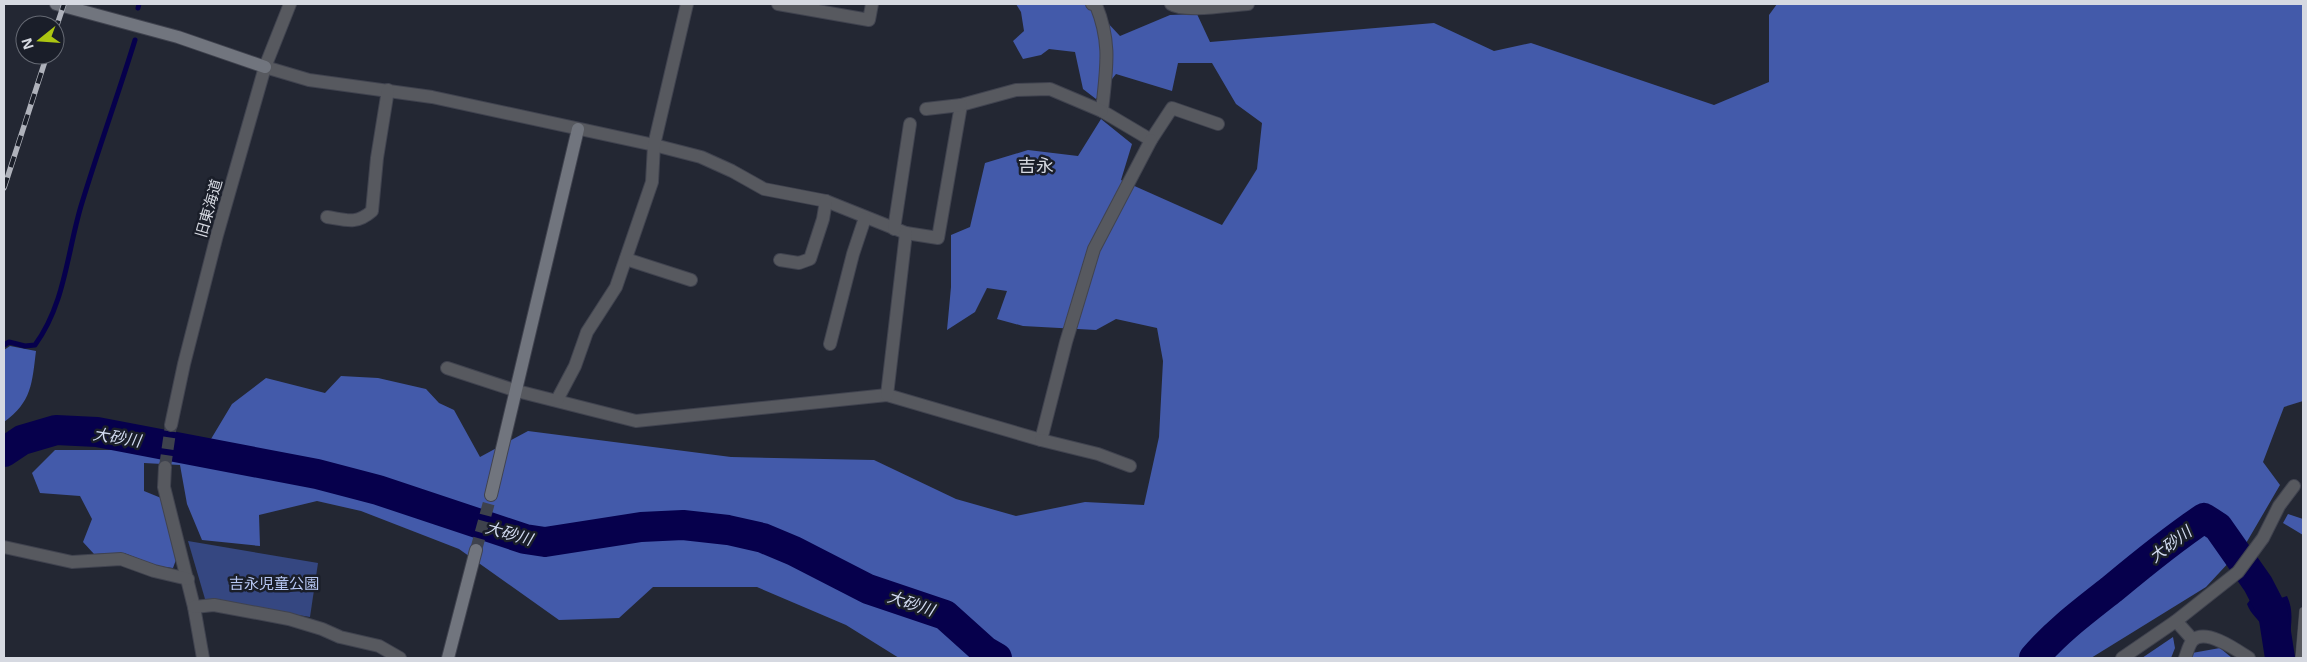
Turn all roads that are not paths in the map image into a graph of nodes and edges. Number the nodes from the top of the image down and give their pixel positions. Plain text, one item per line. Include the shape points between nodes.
1 (56, 4) edge
2 (290, 4) edge
3 (687, 4) edge
4 (778, 4) edge
5 (872, 4) edge
6 (1092, 4) edge
7 (1171, 4) edge
8 (1248, 4) edge
9 (1200, 6) edge
10 (265, 67) junction
11 (388, 90) junction
12 (961, 105) junction
13 (926, 108) dead end
14 (1102, 111) junction
15 (910, 124) dead end
16 (1218, 124) dead end
17 (578, 129) junction
18 (1151, 140) junction
19 (654, 145) junction
20 (826, 201) junction
21 (327, 217) dead end
22 (866, 218) junction
23 (900, 231) junction
24 (626, 259) junction
25 (780, 260) dead end
26 (691, 280) dead end
27 (830, 344) dead end
28 (447, 368) dead end
29 (517, 390) junction
30 (887, 395) junction
31 (557, 400) junction
32 (171, 425) tunnel mouth
33 (1041, 440) junction
34 (1130, 466) dead end
35 (165, 467) tunnel mouth
36 (2294, 486) dead end
37 (492, 495) tunnel mouth
38 (4, 547) edge
39 (476, 550) tunnel mouth
40 (188, 580) junction
41 (194, 607) junction
42 (2303, 611) edge
43 (2176, 621) junction
44 (2193, 640) junction
45 (203, 658) edge
46 (400, 658) edge
47 (448, 658) edge
48 (2122, 658) edge
49 (2184, 658) edge
50 (2249, 658) edge
51 (2299, 658) edge

1 - 10 street via 178,37
2 - 10 street, 旧東海道
3 - 19 street
4 - 5 street via 869,20
6 - 14 street via 1096,5 1105,26 1108,52
7 - 9 street via 1176,7
8 - 9 street
10 - 11 street via 309,80
10 - 32 street, 旧東海道 via 217,235
11 - 17 street
11 - 21 street via 372,211 363,219 351,221
12 - 13 street
12 - 14 street via 1016,90 1050,89
12 - 23 street via 938,238
14 - 18 street
15 - 23 street
16 - 18 street via 1172,108
17 - 19 street
17 - 29 street
18 - 33 street via 1094,249
19 - 20 street via 701,157 764,189
19 - 24 street via 652,182
20 - 22 street
20 - 25 street via 810,259 799,263
22 - 23 street
22 - 27 street via 852,254
23 - 30 street
24 - 26 street
24 - 31 street via 616,286 587,332 575,366
28 - 29 street
29 - 31 street
29 - 37 street
30 - 31 street via 636,421
30 - 33 street
33 - 34 street via 1098,454
35 - 40 street via 164,488
36 - 43 street via 2238,572
38 - 40 street via 72,562 121,559
39 - 47 street
40 - 41 street
41 - 45 street
41 - 46 street via 214,605 289,619 340,637 379,646
42 - 51 lane
43 - 44 street
43 - 48 street
44 - 49 street
44 - 50 street via 2208,637

